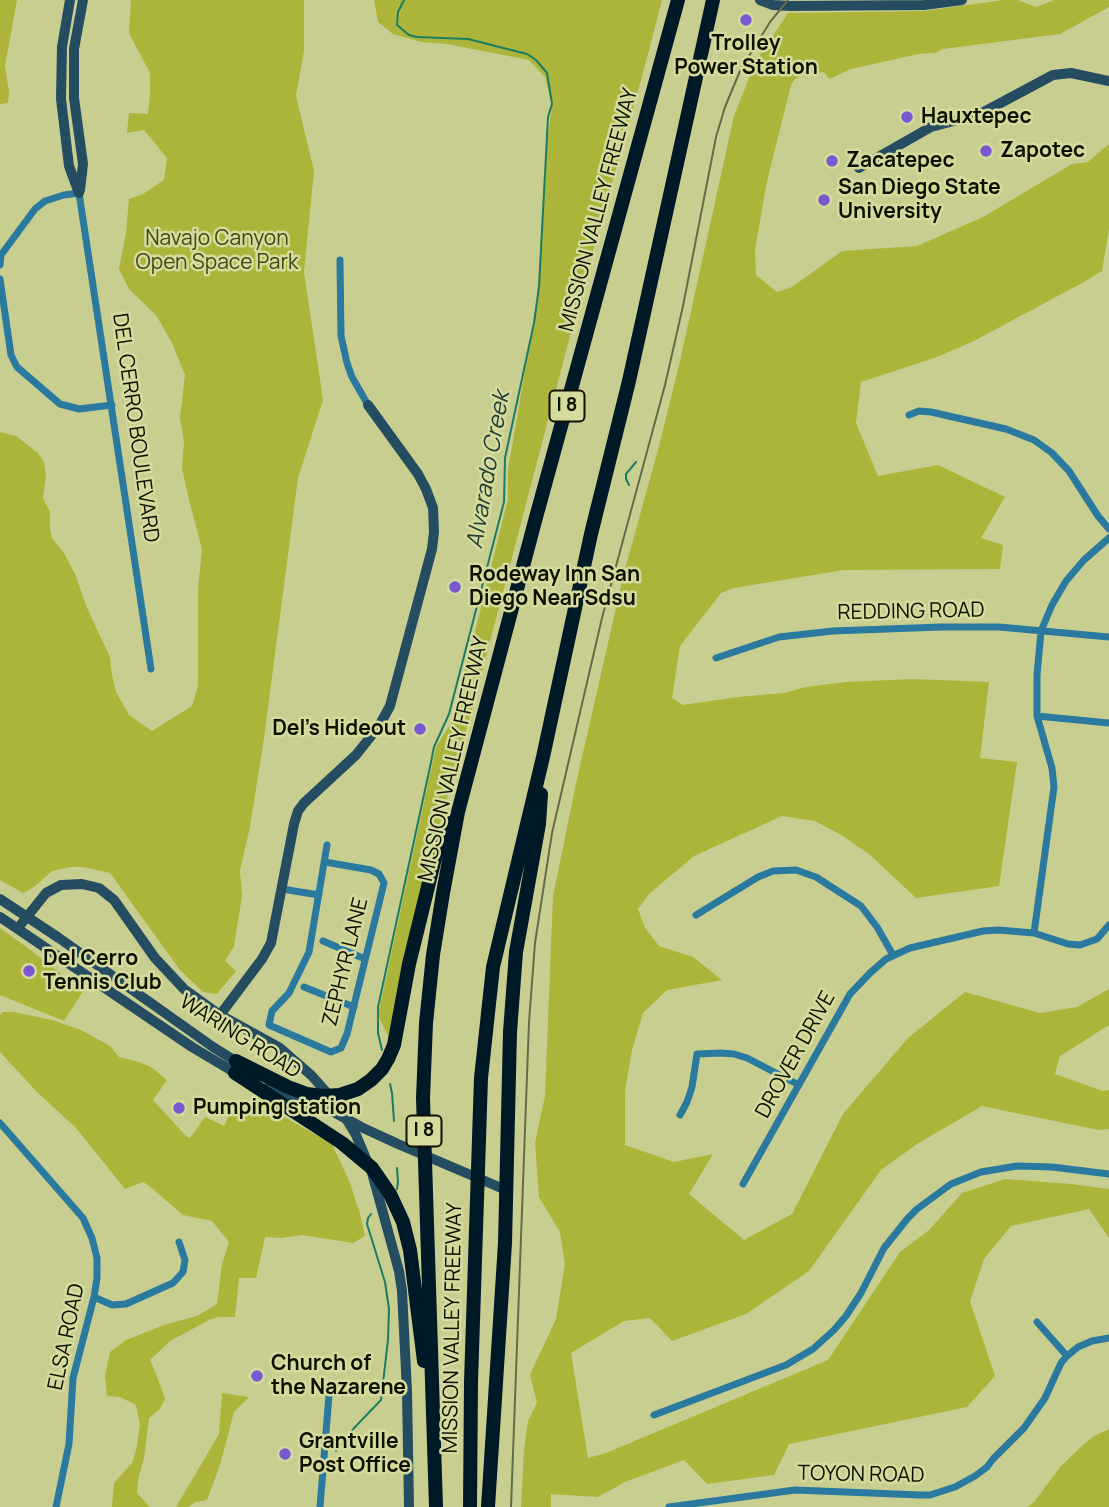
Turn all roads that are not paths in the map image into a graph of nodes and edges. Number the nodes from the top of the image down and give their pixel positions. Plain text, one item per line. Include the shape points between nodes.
1 (70, 0) edge
2 (83, 0) edge
3 (678, 0) edge
4 (713, 0) edge
5 (760, 0) edge
6 (962, 0) edge
7 (1109, 81) edge
8 (859, 168) dead end
9 (79, 193) junction
10 (340, 260) dead end
11 (0, 265) edge
12 (0, 278) edge
13 (2, 313) edge
14 (112, 405) junction
15 (368, 405) joint
16 (909, 415) dead end
17 (1109, 529) edge
18 (1109, 538) edge
19 (1041, 631) junction
20 (1109, 637) edge
21 (716, 658) dead end
22 (151, 669) dead end
23 (1037, 716) junction
24 (1109, 723) edge
25 (543, 757) junction
26 (458, 812) junction
27 (327, 845) dead end
28 (325, 862) junction
29 (282, 889) junction
30 (320, 895) junction
31 (0, 899) edge
32 (696, 915) dead end
33 (0, 917) edge
34 (26, 917) junction
35 (1109, 925) edge
36 (18, 928) junction
37 (1034, 933) junction
38 (323, 941) dead end
39 (893, 955) junction
40 (365, 959) junction
41 (304, 987) dead end
42 (354, 1007) junction
43 (220, 1014) junction
44 (235, 1067) junction
45 (799, 1085) junction
46 (680, 1115) dead end
47 (0, 1123) edge
48 (1109, 1174) edge
49 (743, 1184) dead end
50 (506, 1190) junction
51 (179, 1242) dead end
52 (94, 1297) junction
53 (1037, 1322) dead end
54 (1109, 1338) edge
55 (1067, 1356) junction
56 (329, 1395) dead end
57 (654, 1415) dead end
58 (435, 1453) junction
59 (56, 1507) edge
60 (320, 1507) edge
61 (409, 1507) edge
62 (436, 1507) edge
63 (470, 1507) edge
64 (488, 1507) edge
65 (669, 1507) edge

1 - 9 street, DEL CERRO BOULEVARD via 62,47 61,99 69,166
2 - 9 street, DEL CERRO BOULEVARD via 74,48 74,99 83,164
3 - 26 highway, MISSION VALLEY FREEWAY / I 8
4 - 25 highway, MISSION VALLEY FREEWAY
5 - 6 street via 790,6 924,5
7 - 8 street via 1071,73 1053,75 980,114 931,127
9 - 11 street via 45,201 35,209 1,255
9 - 14 street, DEL CERRO BOULEVARD
10 - 15 street via 346,363
12 - 13 street
13 - 14 street via 10,355 17,367 60,404 79,409
14 - 22 street, DEL CERRO BOULEVARD
15 - 29 street via 426,489 433,508 432,549 390,706 356,755 298,811
16 - 17 street via 931,412 1034,440 1069,471
18 - 19 street via 1066,581
19 - 20 street, REDDING ROAD
19 - 21 street, REDDING ROAD via 941,626 833,631 779,637
19 - 23 street
23 - 24 street
23 - 37 street via 1054,787
25 - 50 highway via 539,824 516,953
25 - 63 highway, MISSION VALLEY FREEWAY via 493,967 481,1078
26 - 44 highway via 438,846 394,1045 382,1069 358,1089 323,1096
26 - 58 highway, MISSION VALLEY FREEWAY / I 8 via 426,1023 424,1146
27 - 28 street
28 - 30 street
28 - 40 street, ZEPHYR LANE via 371,870 384,883
29 - 30 street
29 - 43 street via 271,943
30 - 42 street, ZEPHYR LANE via 309,953 289,993 272,1011 269,1025 331,1052 341,1048
31 - 34 street, WARING ROAD
32 - 39 street via 758,877 796,870 816,877 861,906
33 - 36 street, WARING ROAD
34 - 36 street
34 - 43 street via 46,893 61,885 99,888 114,900 170,975
34 - 44 street, WARING ROAD
35 - 37 street, DROVER DRIVE via 1086,944
36 - 44 street, WARING ROAD via 192,1047
37 - 39 street, DROVER DRIVE via 983,931
38 - 40 street
39 - 45 street, DROVER DRIVE via 850,994
40 - 42 street, ZEPHYR LANE
41 - 42 street
43 - 61 street via 280,1048 311,1075 337,1104 372,1173 402,1291
44 - 50 street, WARING ROAD
44 - 58 highway via 342,1143 372,1168 390,1194 410,1250
45 - 46 street via 734,1054 697,1054 692,1087
45 - 49 street, DROVER DRIVE
47 - 52 street, ELSA ROAD via 83,1218 97,1258
48 - 57 street via 1017,1166 981,1172 951,1184 908,1219 884,1248 846,1316 813,1349 786,1365
50 - 64 highway
51 - 52 street via 185,1260 183,1272 173,1283 127,1304 112,1305
52 - 59 street, ELSA ROAD via 73,1378 69,1444
53 - 55 street
54 - 55 street via 1092,1341
55 - 65 street, TOYON ROAD via 1024,1428 987,1467 955,1487 930,1495 795,1490
56 - 60 street
58 - 62 highway, MISSION VALLEY FREEWAY / I 8

